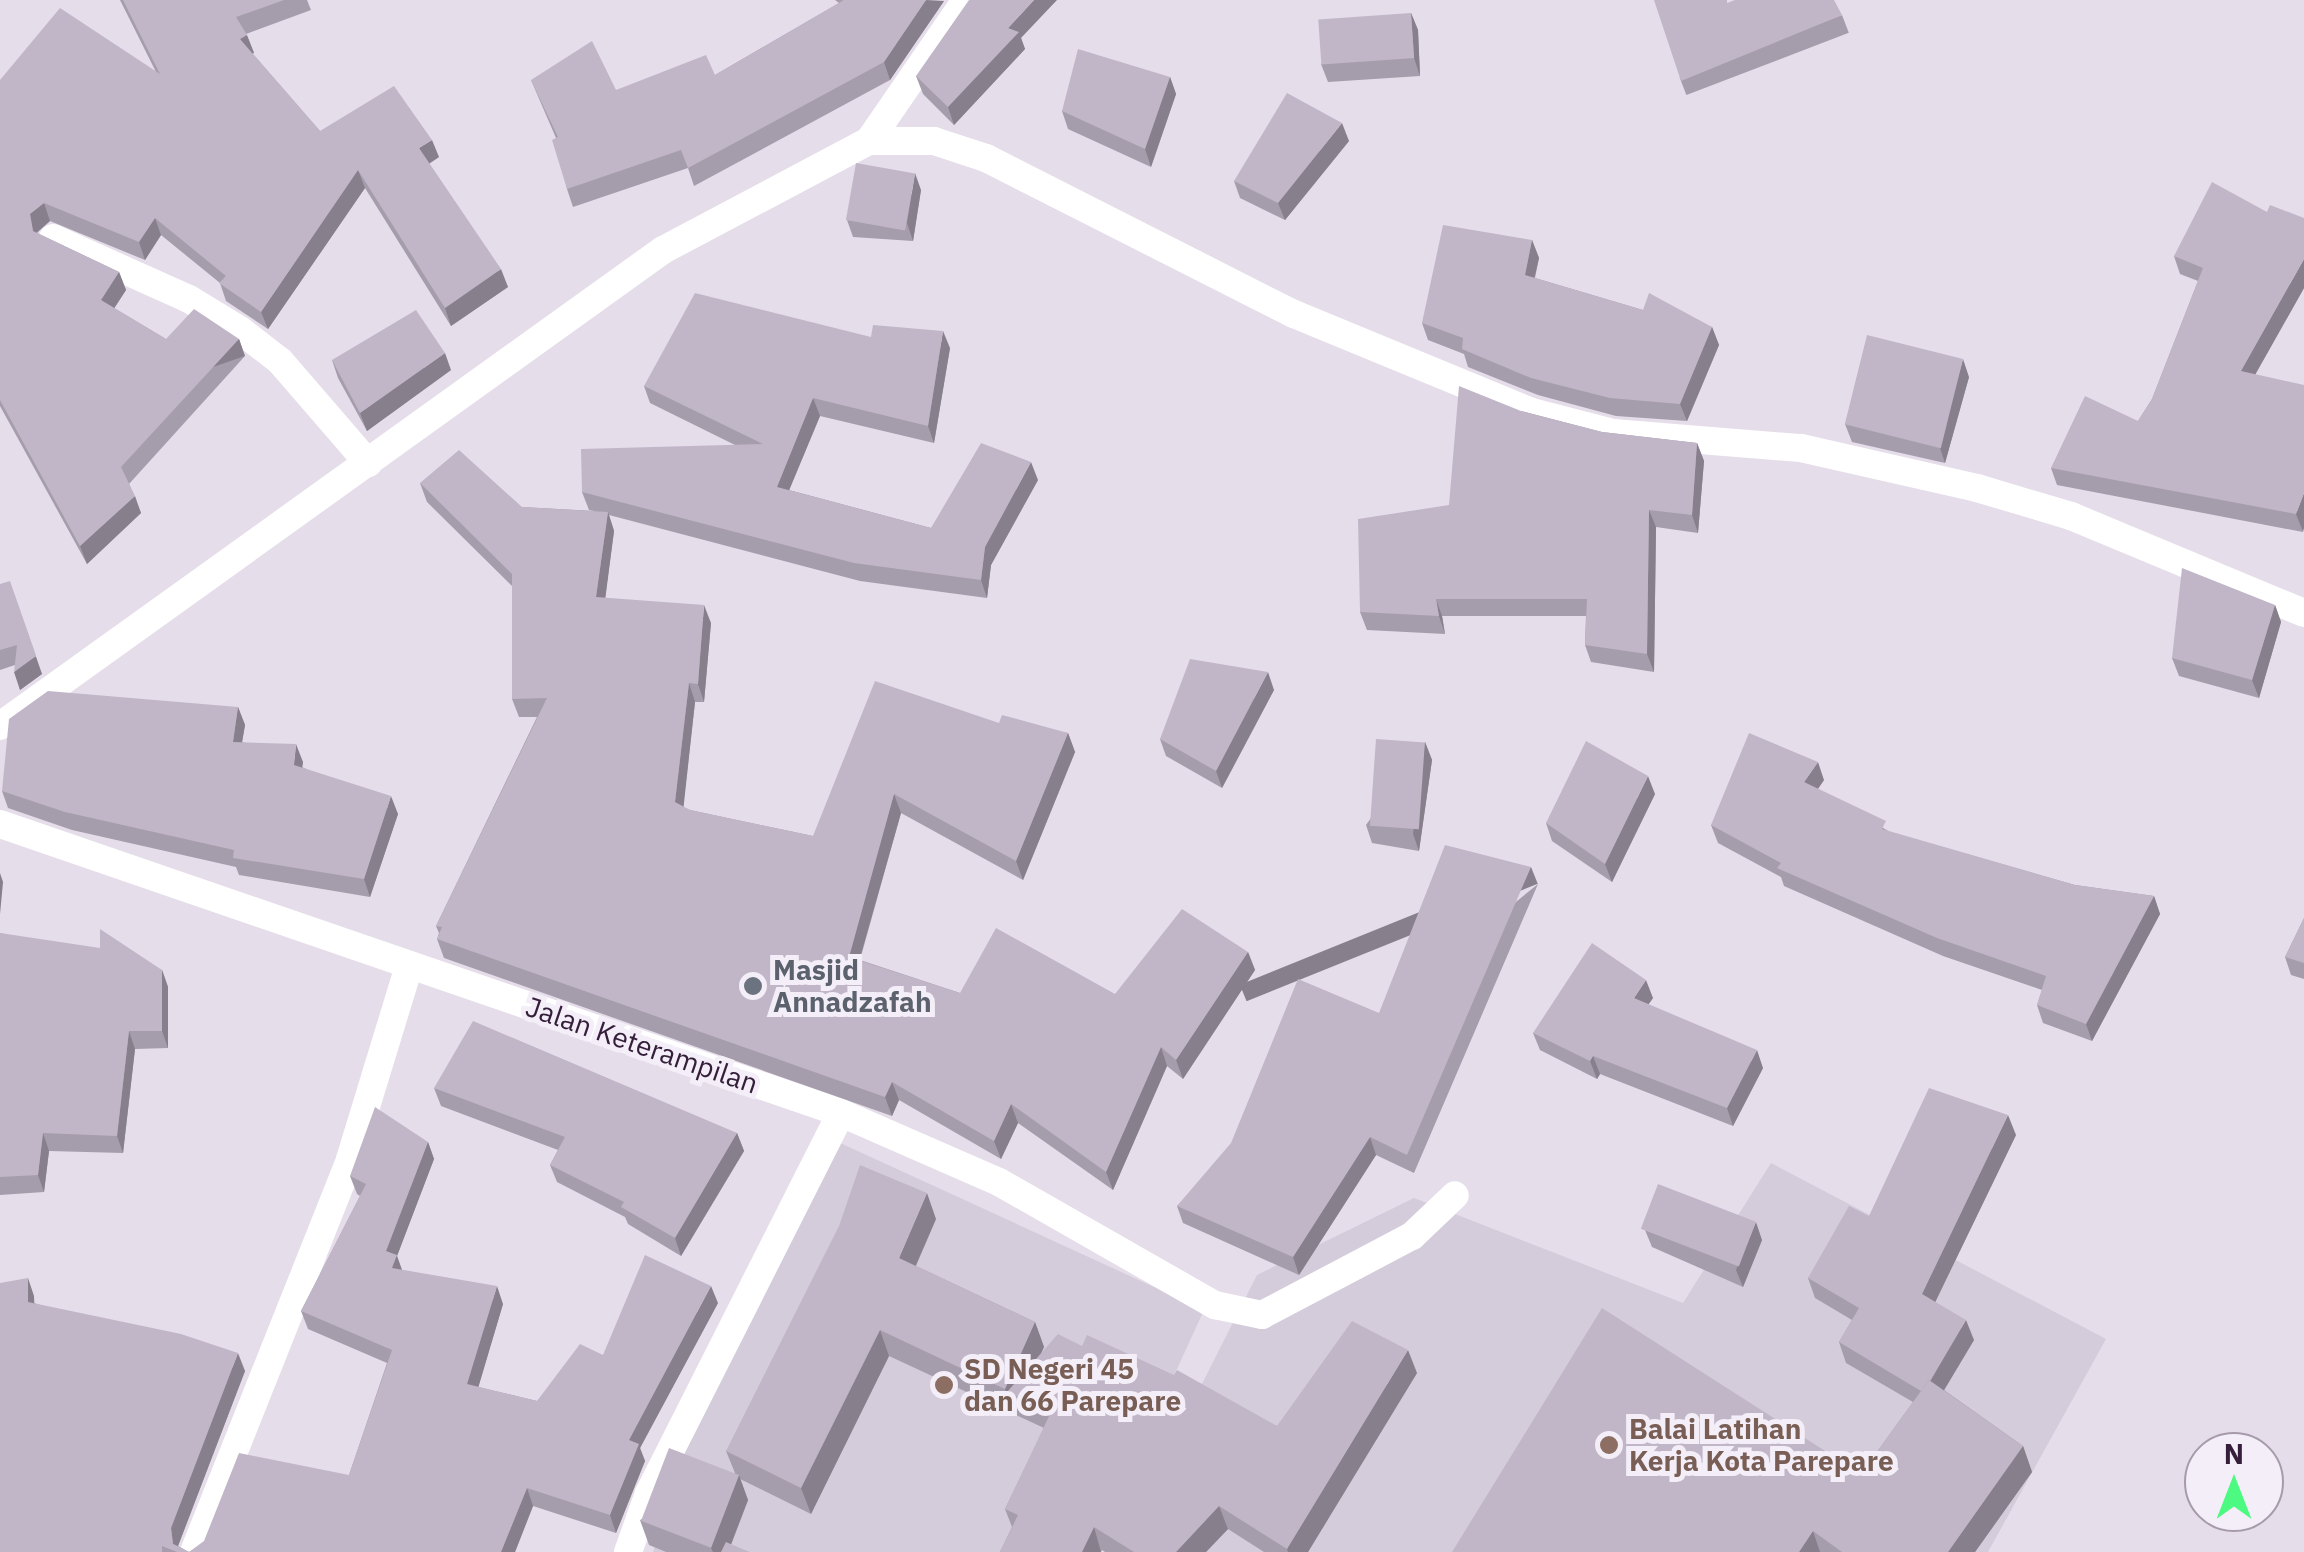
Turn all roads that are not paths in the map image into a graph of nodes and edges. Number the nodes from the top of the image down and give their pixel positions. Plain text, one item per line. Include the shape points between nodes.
1 (966, 0) edge
2 (870, 140) junction
3 (53, 238) edge
4 (368, 463) junction
5 (2304, 613) edge
6 (0, 726) edge
7 (0, 824) edge
8 (410, 966) junction
9 (841, 1113) junction
10 (1455, 1195) dead end
11 (194, 1552) edge
12 (628, 1552) edge

1 - 2 street
2 - 4 street via 664,250
2 - 5 street via 934,142 986,158 1294,314 1532,412 1613,432 1801,448 1977,488 2071,516
3 - 4 street via 189,298 240,330 280,361
4 - 6 street
7 - 8 street, Jalan Keterampilan
8 - 9 street, Jalan Keterampilan
8 - 11 street via 350,1158
9 - 10 street, Jalan Keterampilan via 998,1182 1215,1305 1262,1315 1412,1236
9 - 12 street via 649,1493

